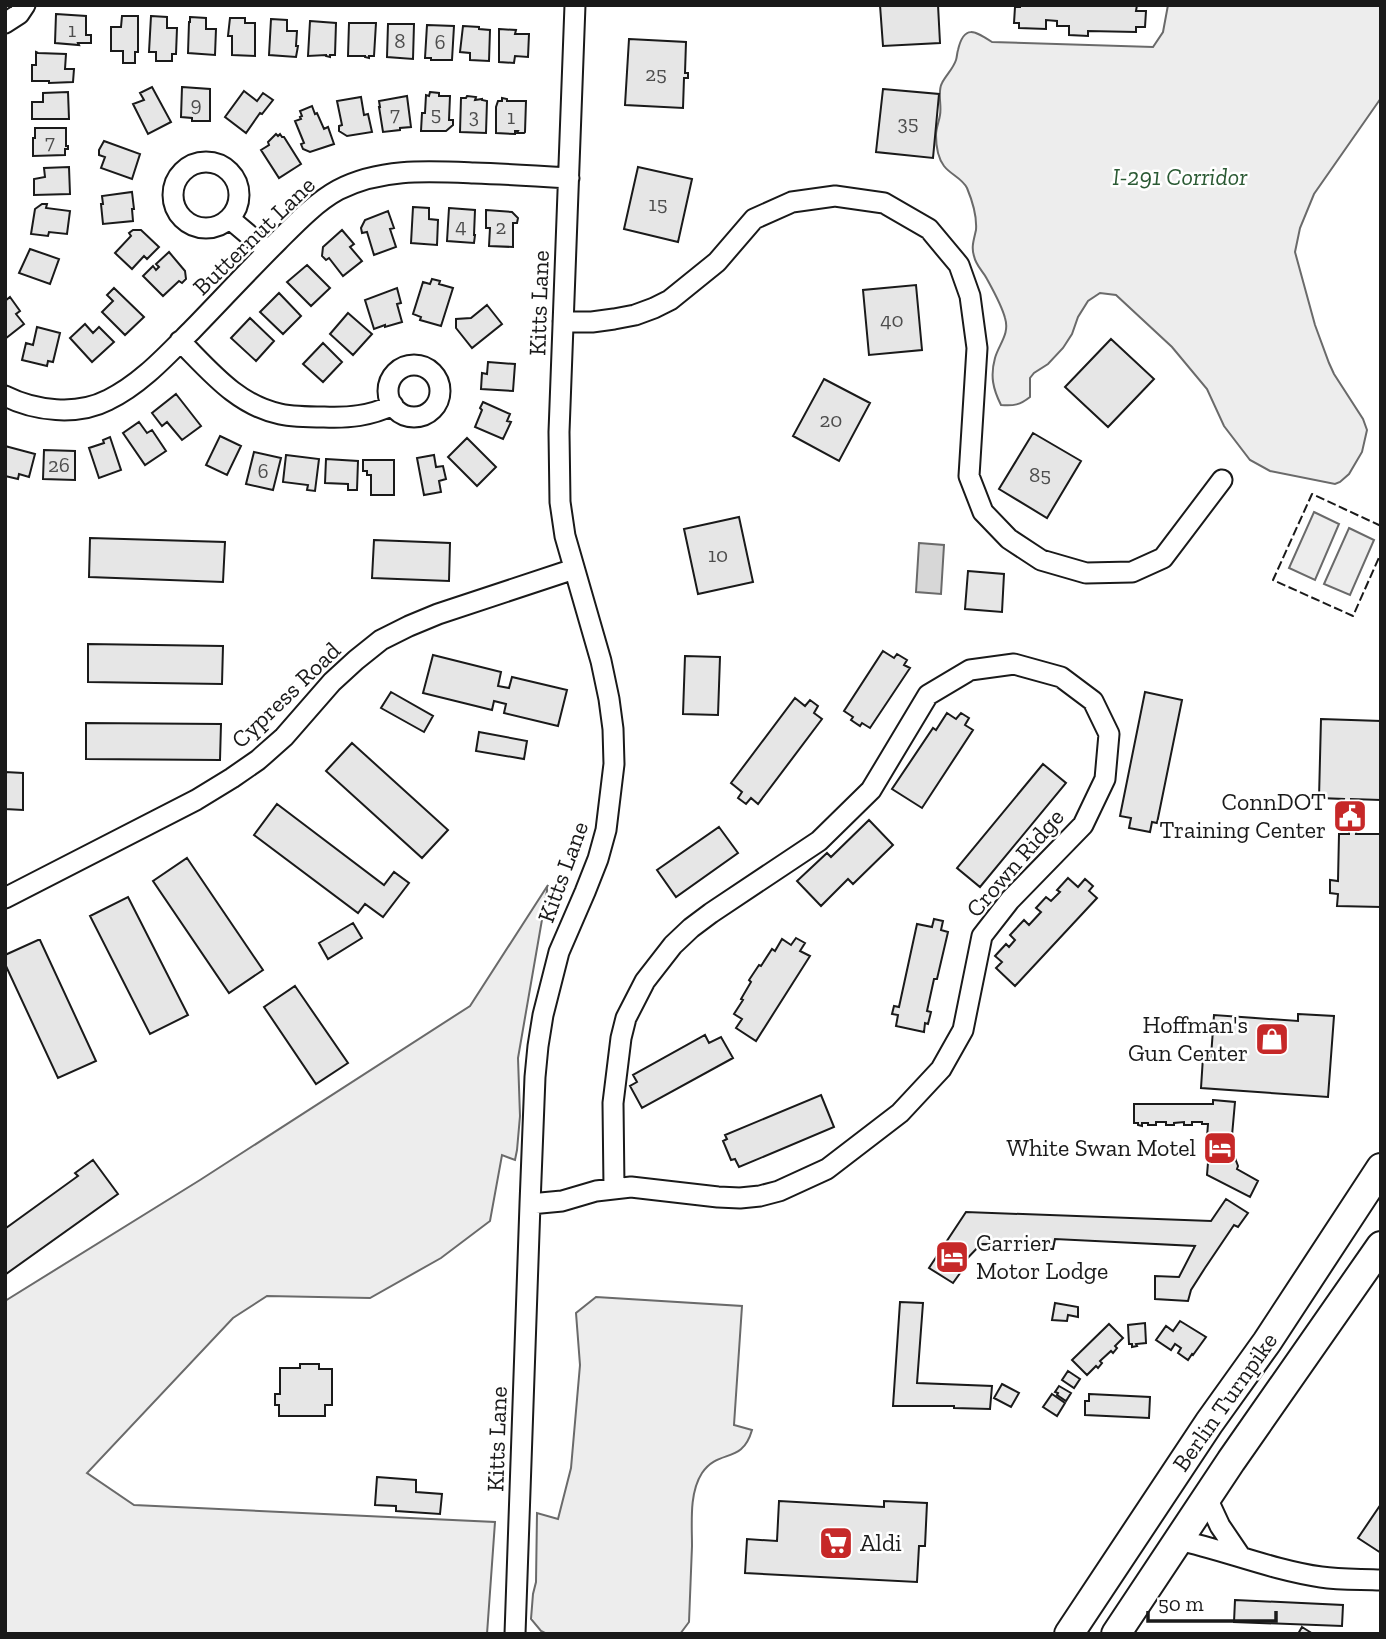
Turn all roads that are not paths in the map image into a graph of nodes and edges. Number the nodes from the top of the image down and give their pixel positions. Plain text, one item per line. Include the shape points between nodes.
1 (25, 5) edge
2 (575, 5) edge
3 (5, 23) edge
4 (569, 178) junction
5 (230, 219) dead end
6 (268, 251) junction
7 (563, 322) junction
8 (180, 341) junction
9 (5, 396) edge
10 (393, 405) dead end
11 (1222, 480) dead end
12 (573, 569) junction
13 (5, 898) edge
14 (1381, 1168) edge
15 (614, 1188) junction
16 (530, 1204) junction
17 (1381, 1246) edge
18 (1209, 1423) junction
19 (1231, 1461) junction
20 (1207, 1498) junction
21 (1179, 1540) junction
22 (1241, 1557) junction
23 (1381, 1580) edge
24 (515, 1634) edge
25 (1069, 1634) edge
26 (1116, 1634) edge

1 - 3 street
2 - 4 street, Kitts Lane
4 - 6 street, Butternut Lane via 383,174 337,191
4 - 7 street, Kitts Lane
5 - 6 street
6 - 8 street, Butternut Lane
7 - 11 street via 635,315 670,300 717,262 754,219 792,202 835,196 884,203 929,229 959,265 970,296 977,348 969,476 983,512 1009,539 1041,560 1086,573 1132,572 1163,558
7 - 12 street, Kitts Lane via 560,492
8 - 9 street, Butternut Lane via 140,380 106,402 85,408 39,408
8 - 10 street via 232,392 279,414 350,418
12 - 13 street, Cypress Road via 438,614 382,640 332,682 284,737 232,778
12 - 16 street, Kitts Lane via 594,631 609,699 614,764 606,830 559,952 543,1015 535,1077
14 - 18 highway, Berlin Turnpike
15 - 15 street, Crown Ridge via 740,1198 779,1191 827,1169 900,1112 941,1069 962,1030 982,936 1010,900 1083,825 1105,779 1108,734 1093,701 1061,677 1014,664 970,670 928,695 871,790 819,841 711,913 673,945 645,981 621,1038 613,1103
15 - 16 street, Crown Ridge
16 - 24 street, Kitts Lane
17 - 19 highway, Berlin Turnpike
18 - 19 highway via 1212,1447
18 - 25 highway, Berlin Turnpike
19 - 20 highway, Berlin Turnpike
20 - 21 highway, Berlin Turnpike
20 - 22 street
21 - 22 street
21 - 26 highway, Berlin Turnpike
22 - 23 street via 1323,1578

